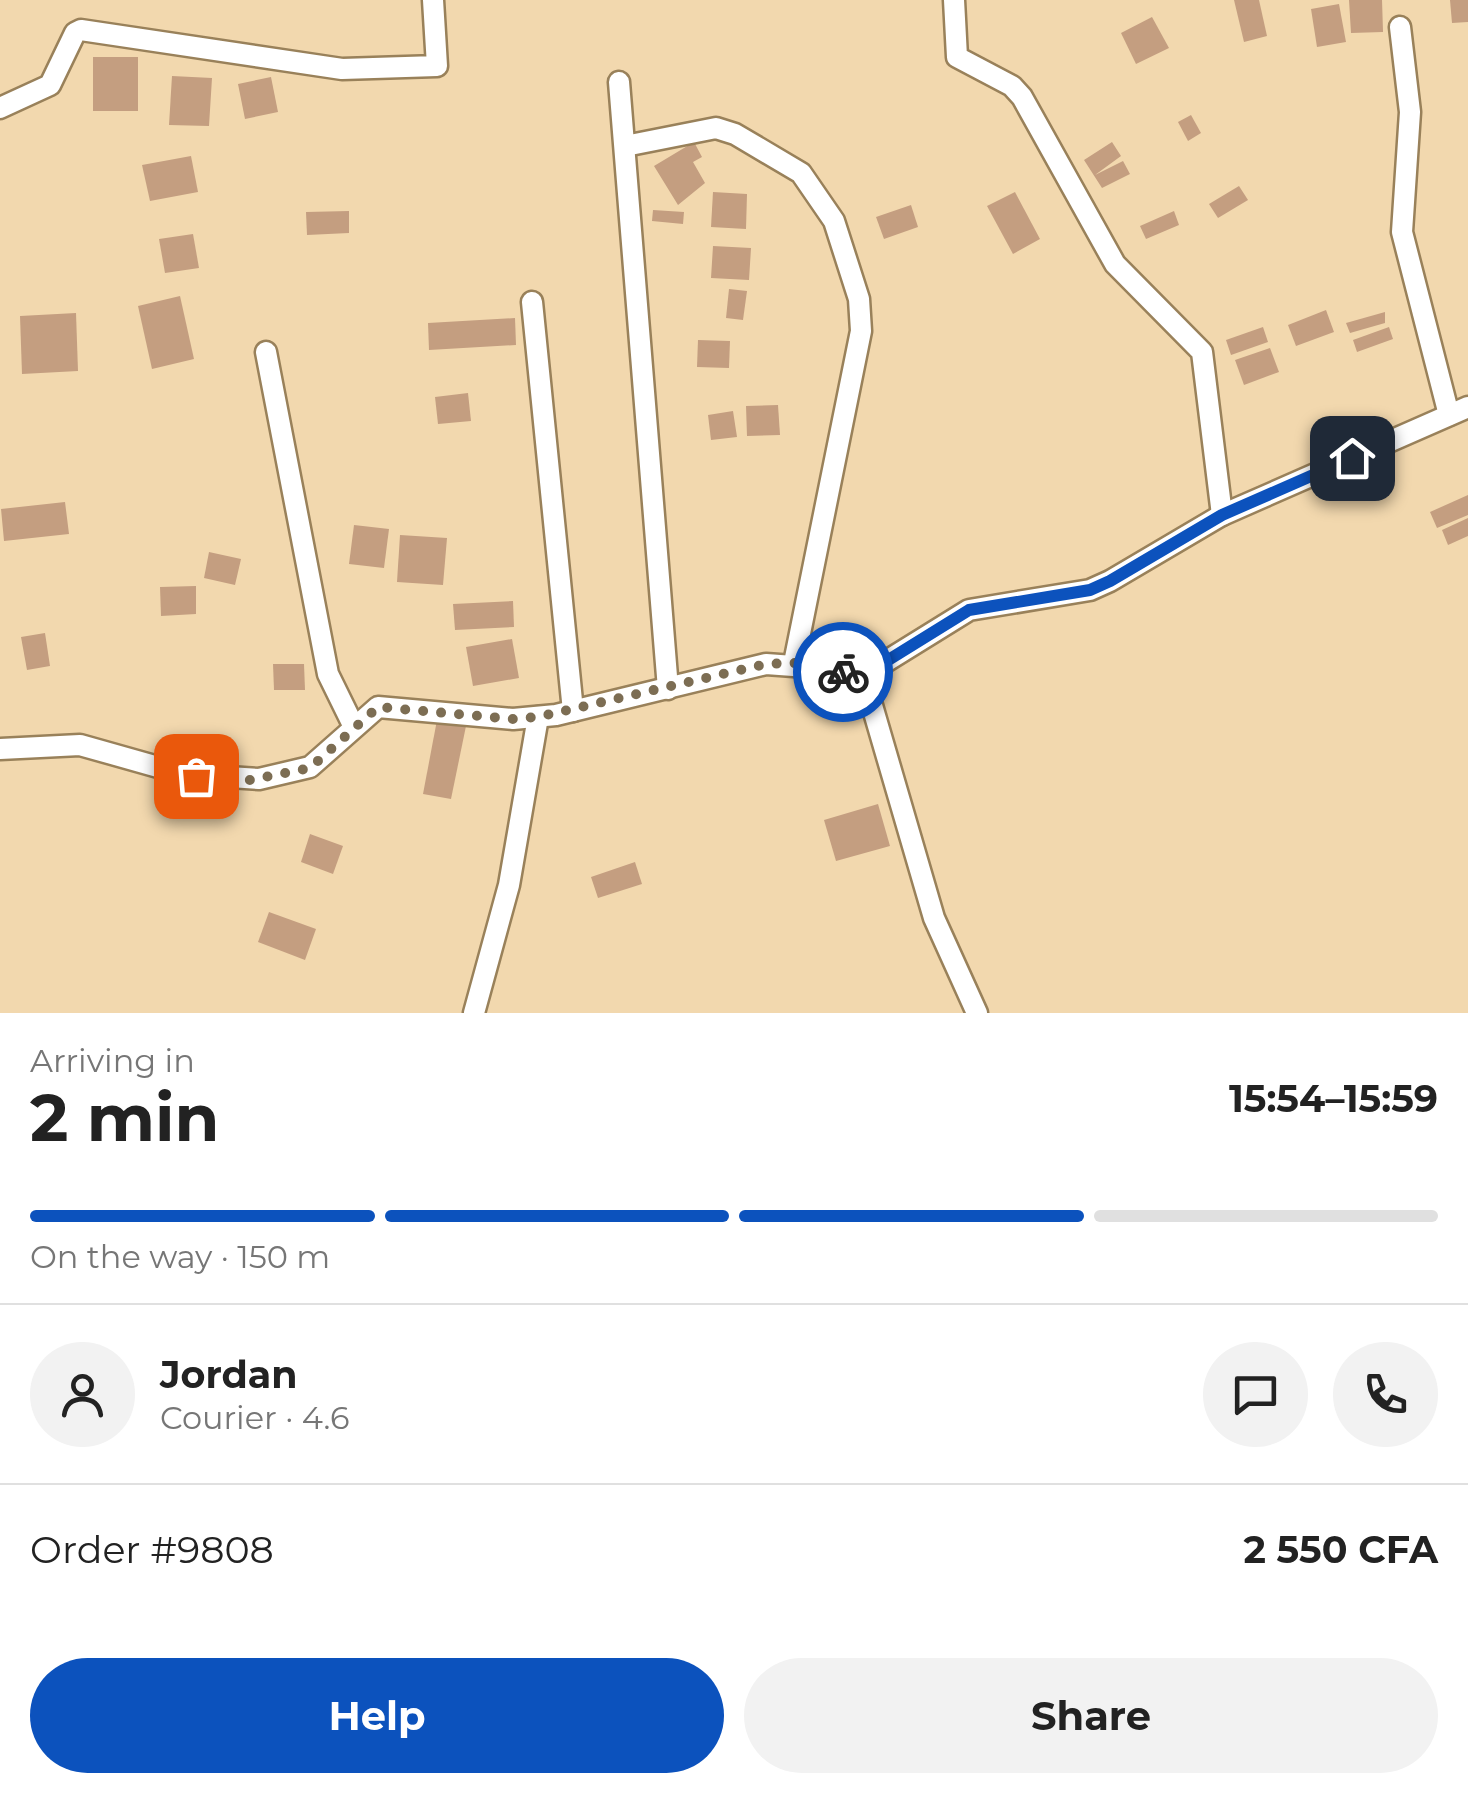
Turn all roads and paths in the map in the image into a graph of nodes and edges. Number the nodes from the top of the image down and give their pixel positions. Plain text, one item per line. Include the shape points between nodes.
1 (432, 0) edge
2 (954, 0) edge
3 (1400, 27) dead end
4 (619, 82) dead end
5 (0, 108) edge
6 (625, 146) junction
7 (532, 302) dead end
8 (266, 352) dead end
9 (1458, 411) edge
10 (1222, 515) junction
11 (794, 663) junction
12 (862, 671) junction
13 (668, 689) junction
14 (573, 711) junction
15 (538, 717) junction
16 (354, 727) junction
17 (0, 749) edge
18 (474, 1013) edge
19 (977, 1013) edge

1 - 5 street via 437,66 342,69 81,30 50,85
2 - 10 street via 957,57 1022,97 1115,264 1202,352
3 - 9 street via 1410,112 1402,232
4 - 6 street
6 - 11 street via 702,129 736,134 802,173 834,222 859,299 861,330
6 - 13 street
7 - 14 street
8 - 16 street via 328,674
9 - 10 street
10 - 12 street via 1090,590 969,610
11 - 12 street
11 - 13 street via 722,672
12 - 19 street via 934,918
13 - 14 street
14 - 15 street
15 - 16 street via 391,705 371,710
15 - 18 street via 515,858
16 - 17 street via 310,768 250,780 183,774 80,745

